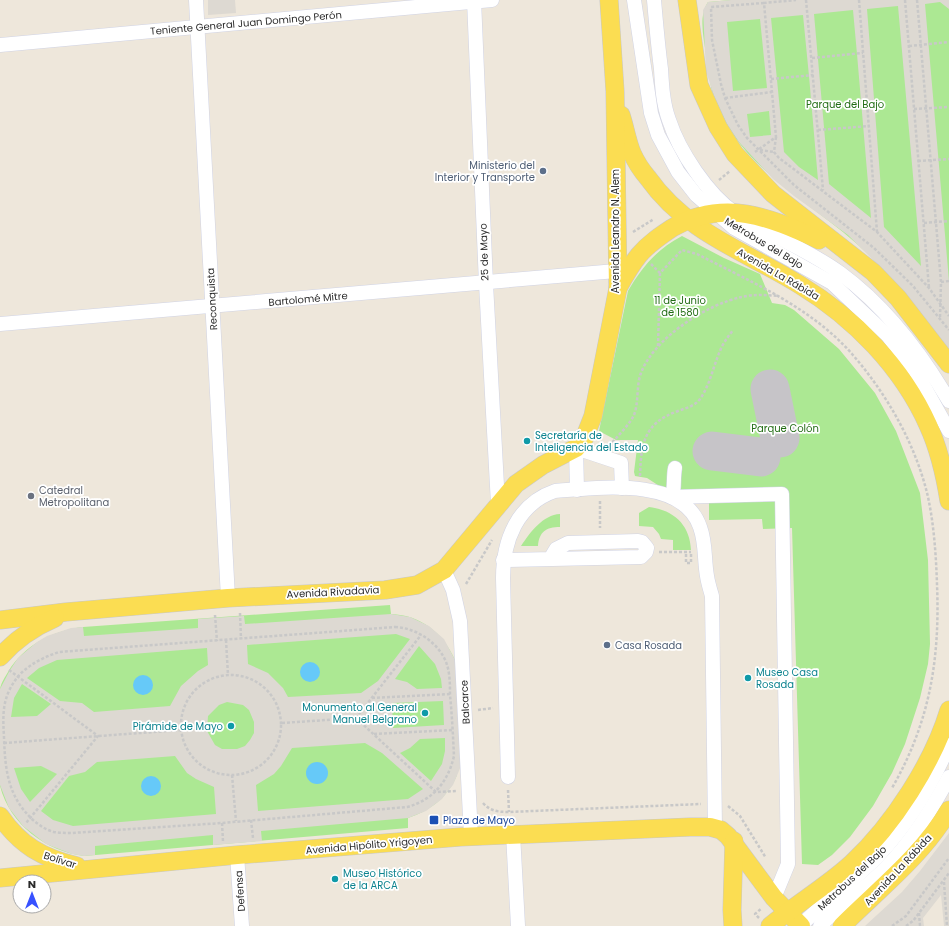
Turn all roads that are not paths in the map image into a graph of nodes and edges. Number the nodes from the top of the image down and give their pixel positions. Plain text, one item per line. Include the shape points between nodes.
1 (196, 0) edge
2 (492, 0) edge
3 (608, 0) edge
4 (634, 0) edge
5 (654, 0) edge
6 (687, 0) edge
7 (474, 1) edge
8 (198, 27) junction
9 (0, 45) edge
10 (615, 91) junction
11 (715, 212) junction
12 (734, 212) junction
13 (688, 220) junction
14 (846, 252) junction
15 (617, 280) junction
16 (486, 284) junction
17 (213, 307) junction
18 (0, 324) edge
19 (949, 364) edge
20 (949, 401) edge
21 (593, 416) joint
22 (949, 431) edge
23 (576, 448) junction
24 (675, 468) dead end
25 (622, 488) junction
26 (576, 490) junction
27 (672, 497) junction
28 (949, 501) edge
29 (498, 504) junction
30 (550, 559) junction
31 (503, 560) junction
32 (444, 570) junction
33 (228, 598) junction
34 (66, 612) junction
35 (0, 620) edge
36 (5, 663) edge
37 (949, 710) edge
38 (949, 745) edge
39 (508, 777) road end
40 (949, 777) edge
41 (949, 810) edge
42 (0, 816) edge
43 (715, 829) junction
44 (513, 834) junction
45 (472, 836) junction
46 (734, 841) junction
47 (237, 855) junction
48 (87, 869) junction
49 (0, 878) edge
50 (774, 898) junction
51 (787, 911) junction
52 (242, 926) edge
53 (518, 926) edge
54 (733, 926) edge
55 (770, 926) edge
56 (801, 926) edge
57 (820, 926) edge
58 (842, 926) edge

1 - 8 street, Reconquista
2 - 7 street, Teniente General Juan Domingo Perón
3 - 10 main road, Avenida Leandro N. Alem
4 - 11 street, Metrobus del Bajo via 651,113 658,135 678,172 696,195
5 - 12 street, Metrobus del Bajo via 668,120 689,161 709,188
6 - 14 main road via 699,86 718,127 735,154 773,194
7 - 8 street, Teniente General Juan Domingo Perón
7 - 16 street, 25 de Mayo
8 - 9 street, Teniente General Juan Domingo Perón
8 - 17 street, Reconquista
10 - 13 main road, Avenida Leandro N. Alem via 635,158 654,187
10 - 15 main road, Avenida Leandro N. Alem
11 - 12 main road
11 - 13 main road
11 - 22 street, Metrobus del Bajo via 734,228 832,283 888,336 916,372
12 - 14 main road via 765,218 793,228
12 - 20 street, Metrobus del Bajo via 821,260 869,296 931,371
13 - 15 main road via 664,234 640,253
13 - 28 main road, Avenida La Rábida via 708,235 806,289 843,316 877,349 908,389 928,425 938,452
14 - 19 main road via 873,272 898,298
15 - 16 street, Bartolomé Mitre
15 - 21 main road, Avenida Leandro N. Alem
16 - 17 street, Bartolomé Mitre
16 - 29 street, 25 de Mayo
17 - 18 street, Bartolomé Mitre
17 - 33 street, Reconquista
21 - 23 main road, Avenida Rivadavia via 584,440
23 - 25 street via 621,463
23 - 26 street
23 - 29 main road, Avenida Rivadavia via 527,475
24 - 27 street
25 - 26 street
25 - 27 street via 639,489
26 - 31 street via 546,494 527,509 510,535
27 - 43 street via 685,506 700,525 705,546 706,575 712,596
27 - 50 street via 782,494 788,864
29 - 32 main road, Avenida Rivadavia
30 - 30 street via 641,557 647,548 642,542 568,543 556,549
30 - 31 street
31 - 39 street
32 - 33 main road, Avenida Rivadavia via 406,588
32 - 45 street, Balcarce via 453,590 460,621
33 - 34 main road, Avenida Rivadavia
34 - 35 main road, Avenida Rivadavia
34 - 36 main road via 37,626 14,643
37 - 51 main road via 942,734 925,766 872,842 852,863
38 - 56 street, Metrobus del Bajo via 933,781 915,810 878,856
40 - 57 street, Metrobus del Bajo via 916,833 874,879 836,909
41 - 58 main road, Avenida La Rábida via 933,833 884,888
42 - 48 main road, Bolívar via 20,841 41,855
43 - 44 main road, Avenida Hipólito Yrigoyen via 690,827
43 - 46 main road, Avenida Hipólito Yrigoyen via 721,830
44 - 45 main road, Avenida Hipólito Yrigoyen
44 - 53 street
45 - 47 main road, Avenida Hipólito Yrigoyen
46 - 50 main road, Avenida Hipólito Yrigoyen
46 - 54 main road
47 - 48 main road, Avenida Hipólito Yrigoyen
47 - 52 street, Defensa
48 - 49 main road, Avenida Hipólito Yrigoyen
50 - 51 main road, Avenida Hipólito Yrigoyen
51 - 55 main road
51 - 56 main road, Avenida Hipólito Yrigoyen

